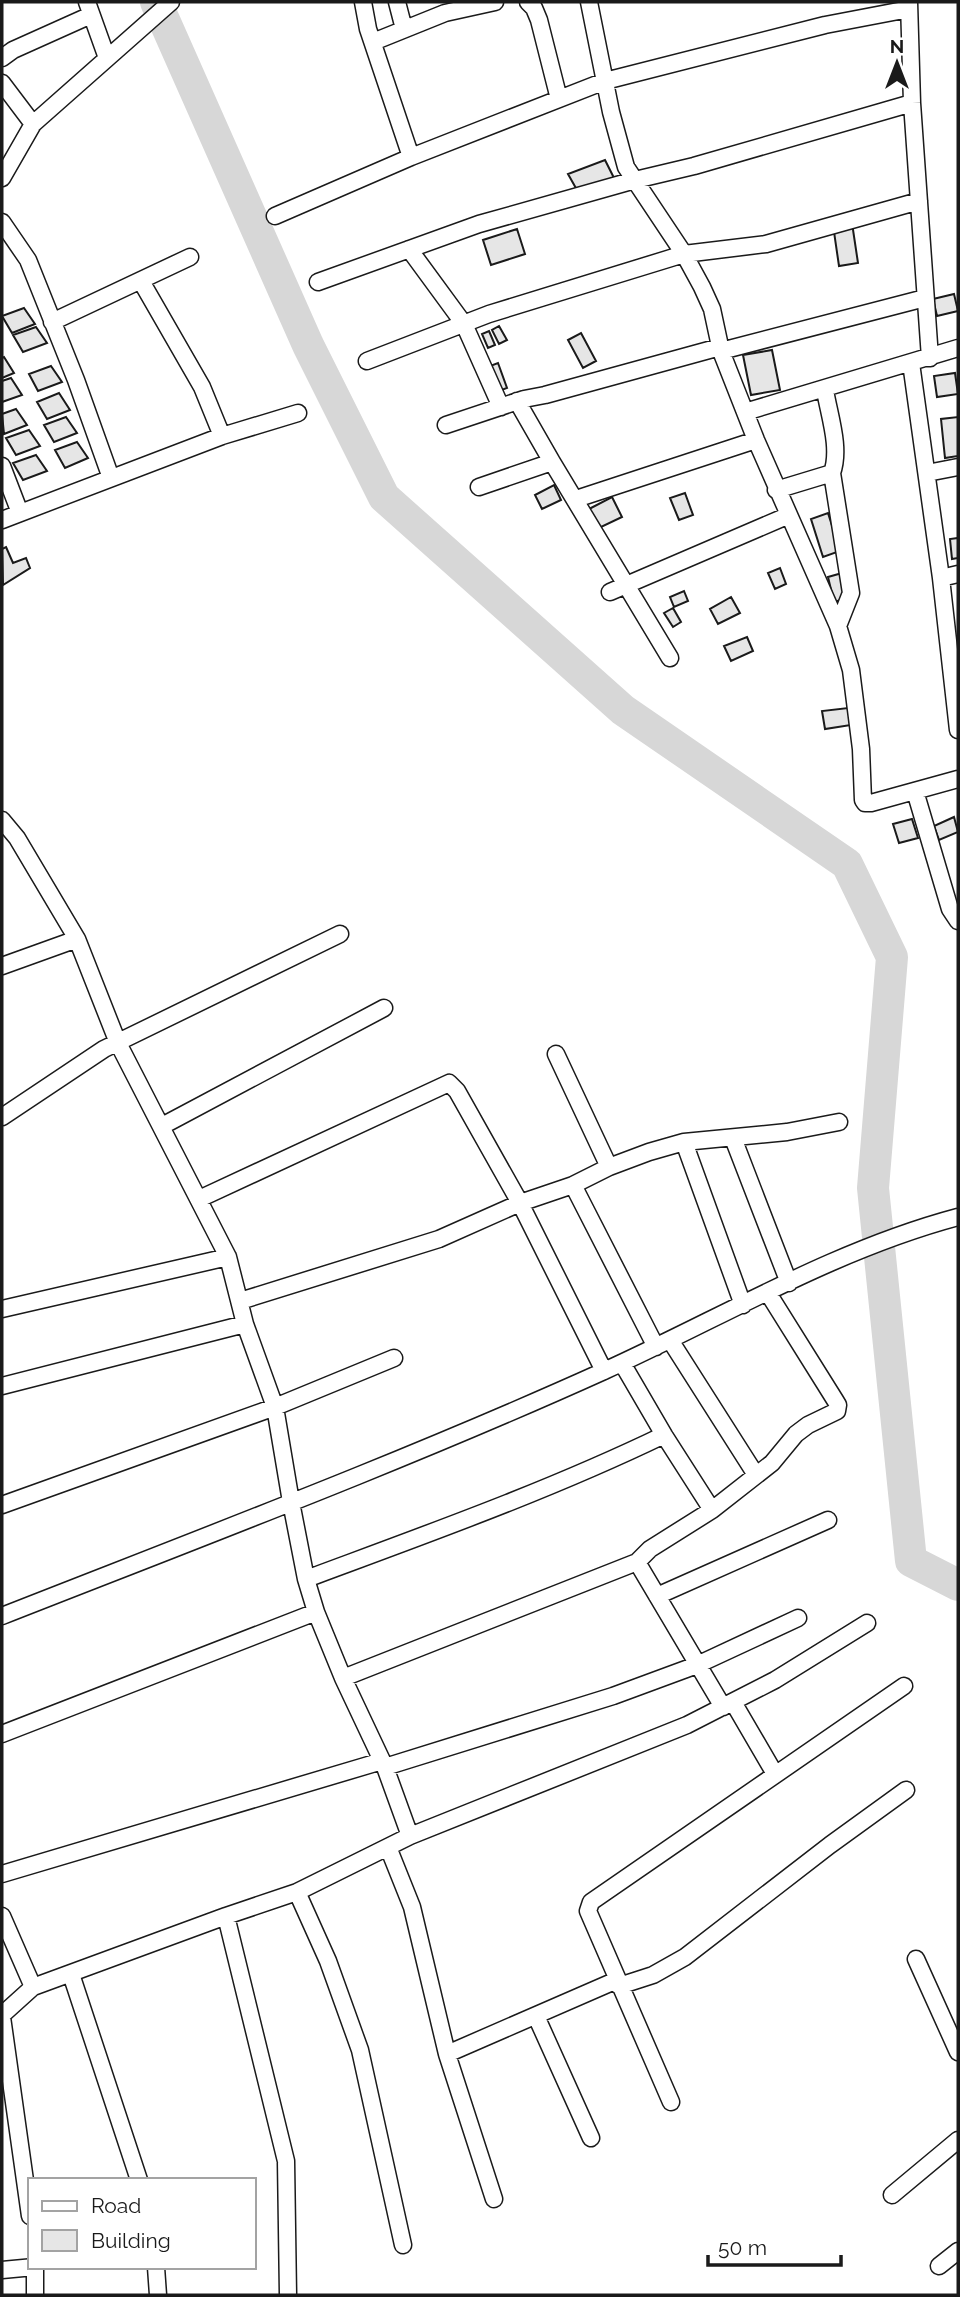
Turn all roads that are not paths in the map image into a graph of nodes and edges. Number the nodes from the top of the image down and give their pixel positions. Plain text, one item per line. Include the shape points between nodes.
1 (171, 2) edge
2 (363, 2) edge
3 (397, 2) edge
4 (495, 2) edge
5 (528, 2) edge
6 (589, 2) edge
7 (909, 5) edge
8 (89, 8) edge
9 (431, 10) edge
10 (404, 29) junction
11 (373, 42) junction
12 (2, 58) edge
13 (107, 58) junction
14 (604, 81) junction
15 (2, 83) edge
16 (559, 99) junction
17 (912, 103) junction
18 (33, 124) junction
19 (411, 157) junction
20 (2, 178) edge
21 (635, 180) junction
22 (919, 201) junction
23 (275, 216) dead end
24 (2, 222) edge
25 (409, 249) junction
26 (684, 254) junction
27 (190, 257) dead end
28 (141, 281) junction
29 (318, 282) dead end
30 (925, 298) junction
31 (52, 322) junction
32 (464, 324) junction
33 (958, 348) edge
34 (721, 349) junction
35 (930, 358) junction
36 (367, 361) dead end
37 (911, 363) junction
38 (825, 390) junction
39 (517, 401) junction
40 (500, 407) junction
41 (746, 412) junction
42 (298, 414) dead end
43 (446, 425) dead end
44 (222, 436) junction
45 (756, 440) junction
46 (552, 462) junction
47 (2, 466) edge
48 (958, 467) edge
49 (832, 473) junction
50 (927, 473) junction
51 (111, 478) junction
52 (479, 487) dead end
53 (776, 490) junction
54 (576, 499) junction
55 (20, 513) junction
56 (787, 516) junction
57 (2, 520) edge
58 (958, 574) edge
59 (940, 578) junction
60 (627, 584) junction
61 (610, 592) dead end
62 (838, 626) junction
63 (670, 657) dead end
64 (955, 680) edge
65 (958, 730) edge
66 (958, 779) edge
67 (915, 791) junction
68 (2, 820) edge
69 (9, 841) edge
70 (958, 921) edge
71 (340, 934) dead end
72 (77, 939) junction
73 (2, 966) edge
74 (384, 1008) dead end
75 (118, 1043) junction
76 (556, 1054) dead end
77 (2, 1117) edge
78 (839, 1122) dead end
79 (163, 1126) junction
80 (733, 1138) junction
81 (684, 1142) junction
82 (609, 1167) junction
83 (573, 1185) junction
84 (199, 1199) junction
85 (520, 1203) junction
86 (958, 1217) edge
87 (228, 1258) junction
88 (789, 1283) junction
89 (768, 1293) junction
90 (240, 1301) junction
91 (743, 1305) junction
92 (2, 1309) edge
93 (245, 1324) junction
94 (663, 1343) junction
95 (394, 1358) dead end
96 (622, 1363) junction
97 (604, 1371) junction
98 (2, 1386) edge
99 (275, 1406) junction
100 (664, 1435) junction
101 (756, 1475) junction
102 (291, 1502) junction
103 (2, 1505) edge
104 (712, 1510) junction
105 (828, 1520) dead end
106 (637, 1562) junction
107 (306, 1579) junction
108 (657, 1596) junction
109 (316, 1612) junction
110 (2, 1616) edge
111 (798, 1618) dead end
112 (867, 1622) dead end
113 (697, 1665) junction
114 (343, 1678) junction
115 (904, 1686) dead end
116 (728, 1704) junction
117 (2, 1734) edge
118 (384, 1764) junction
119 (775, 1774) junction
120 (906, 1790) dead end
121 (410, 1836) junction
122 (388, 1847) junction
123 (2, 1874) edge
124 (297, 1892) junction
125 (2, 1916) edge
126 (226, 1916) junction
127 (916, 1959) dead end
128 (71, 1974) junction
129 (618, 1983) junction
130 (33, 1987) junction
131 (2, 2016) edge
132 (536, 2016) junction
133 (958, 2052) edge
134 (447, 2053) junction
135 (671, 2102) dead end
136 (591, 2138) dead end
137 (958, 2140) edge
138 (138, 2178) edge
139 (892, 2195) dead end
140 (494, 2199) dead end
141 (28, 2202) edge
142 (403, 2245) dead end
143 (958, 2251) edge
144 (939, 2266) dead end
145 (28, 2268) edge
146 (34, 2269) edge
147 (156, 2269) edge
148 (2, 2270) edge
149 (35, 2295) edge
150 (158, 2295) edge
151 (288, 2295) edge

1 - 13 street
2 - 11 street
3 - 10 street
4 - 9 street via 445,13
5 - 16 street via 539,20
6 - 14 street
7 - 14 street
7 - 17 street
8 - 12 street
8 - 13 street
9 - 10 street
10 - 11 street
11 - 19 street
13 - 18 street
14 - 16 street
14 - 21 street via 626,167
15 - 18 street
16 - 19 street
17 - 21 street
17 - 22 street
18 - 20 street
19 - 23 street
21 - 25 street
21 - 26 street
22 - 26 street via 765,244
22 - 30 street
24 - 31 street via 28,260
25 - 29 street
25 - 32 street
26 - 32 street
26 - 34 street via 712,309
27 - 28 street
28 - 31 street
28 - 44 street via 202,387
30 - 34 street
30 - 35 street
31 - 51 street
32 - 36 street
32 - 40 street
33 - 35 street
34 - 39 street
34 - 41 street
35 - 37 street
37 - 38 street
37 - 50 street
38 - 41 street
38 - 49 street via 833,432
39 - 40 street
39 - 46 street
40 - 43 street
41 - 45 street
42 - 44 street
44 - 51 street
45 - 53 street
45 - 54 street
46 - 52 street
46 - 54 street
47 - 55 street
48 - 50 street
49 - 53 street
49 - 62 street via 851,593
50 - 59 street
51 - 55 street
53 - 56 street
54 - 60 street
55 - 57 street
56 - 60 street
56 - 62 street
58 - 59 street
59 - 64 street
60 - 61 street
60 - 63 street
62 - 67 street via 851,670 863,800 871,803
64 - 65 street
66 - 67 street
67 - 70 street via 950,909
68 - 69 street
69 - 72 street
71 - 75 street
72 - 73 street
72 - 75 street
74 - 79 street
75 - 77 street
75 - 79 street
76 - 82 street
78 - 80 street
79 - 84 street
80 - 81 street
80 - 88 street
81 - 82 street
81 - 91 street
82 - 83 street
83 - 85 street
83 - 94 street
84 - 85 street via 449,1083
84 - 87 street
85 - 90 street via 439,1239
85 - 97 street
86 - 88 street via 840,1259
87 - 90 street
87 - 92 street
88 - 89 street
89 - 91 street
89 - 101 street via 838,1405 837,1411 796,1434
90 - 93 street
91 - 94 street
93 - 98 street
93 - 99 street
94 - 96 street
94 - 101 street
95 - 99 street
96 - 97 street
96 - 100 street
97 - 102 street
99 - 102 street
99 - 103 street
100 - 104 street
100 - 107 street via 498,1508
101 - 104 street
102 - 107 street
102 - 110 street
104 - 106 street
105 - 108 street
106 - 108 street
106 - 114 street
107 - 109 street
108 - 113 street
109 - 114 street
109 - 117 street
111 - 113 street
112 - 116 street
113 - 116 street
113 - 118 street via 562,1713
114 - 118 street
115 - 119 street
116 - 119 street
116 - 121 street via 687,1725
118 - 121 street
118 - 123 street
119 - 129 street via 591,1902 588,1911
120 - 129 street via 685,1957 653,1975
121 - 122 street
122 - 124 street
122 - 134 street via 412,1907
124 - 126 street
124 - 142 street via 360,2050
125 - 130 street
126 - 128 street
126 - 151 street via 286,2161
127 - 133 street
128 - 130 street
128 - 138 street
129 - 132 street
129 - 135 street
130 - 131 street
131 - 141 street
132 - 134 street
132 - 136 street
134 - 140 street
137 - 139 street
143 - 144 street
145 - 148 street
146 - 149 street
147 - 150 street

